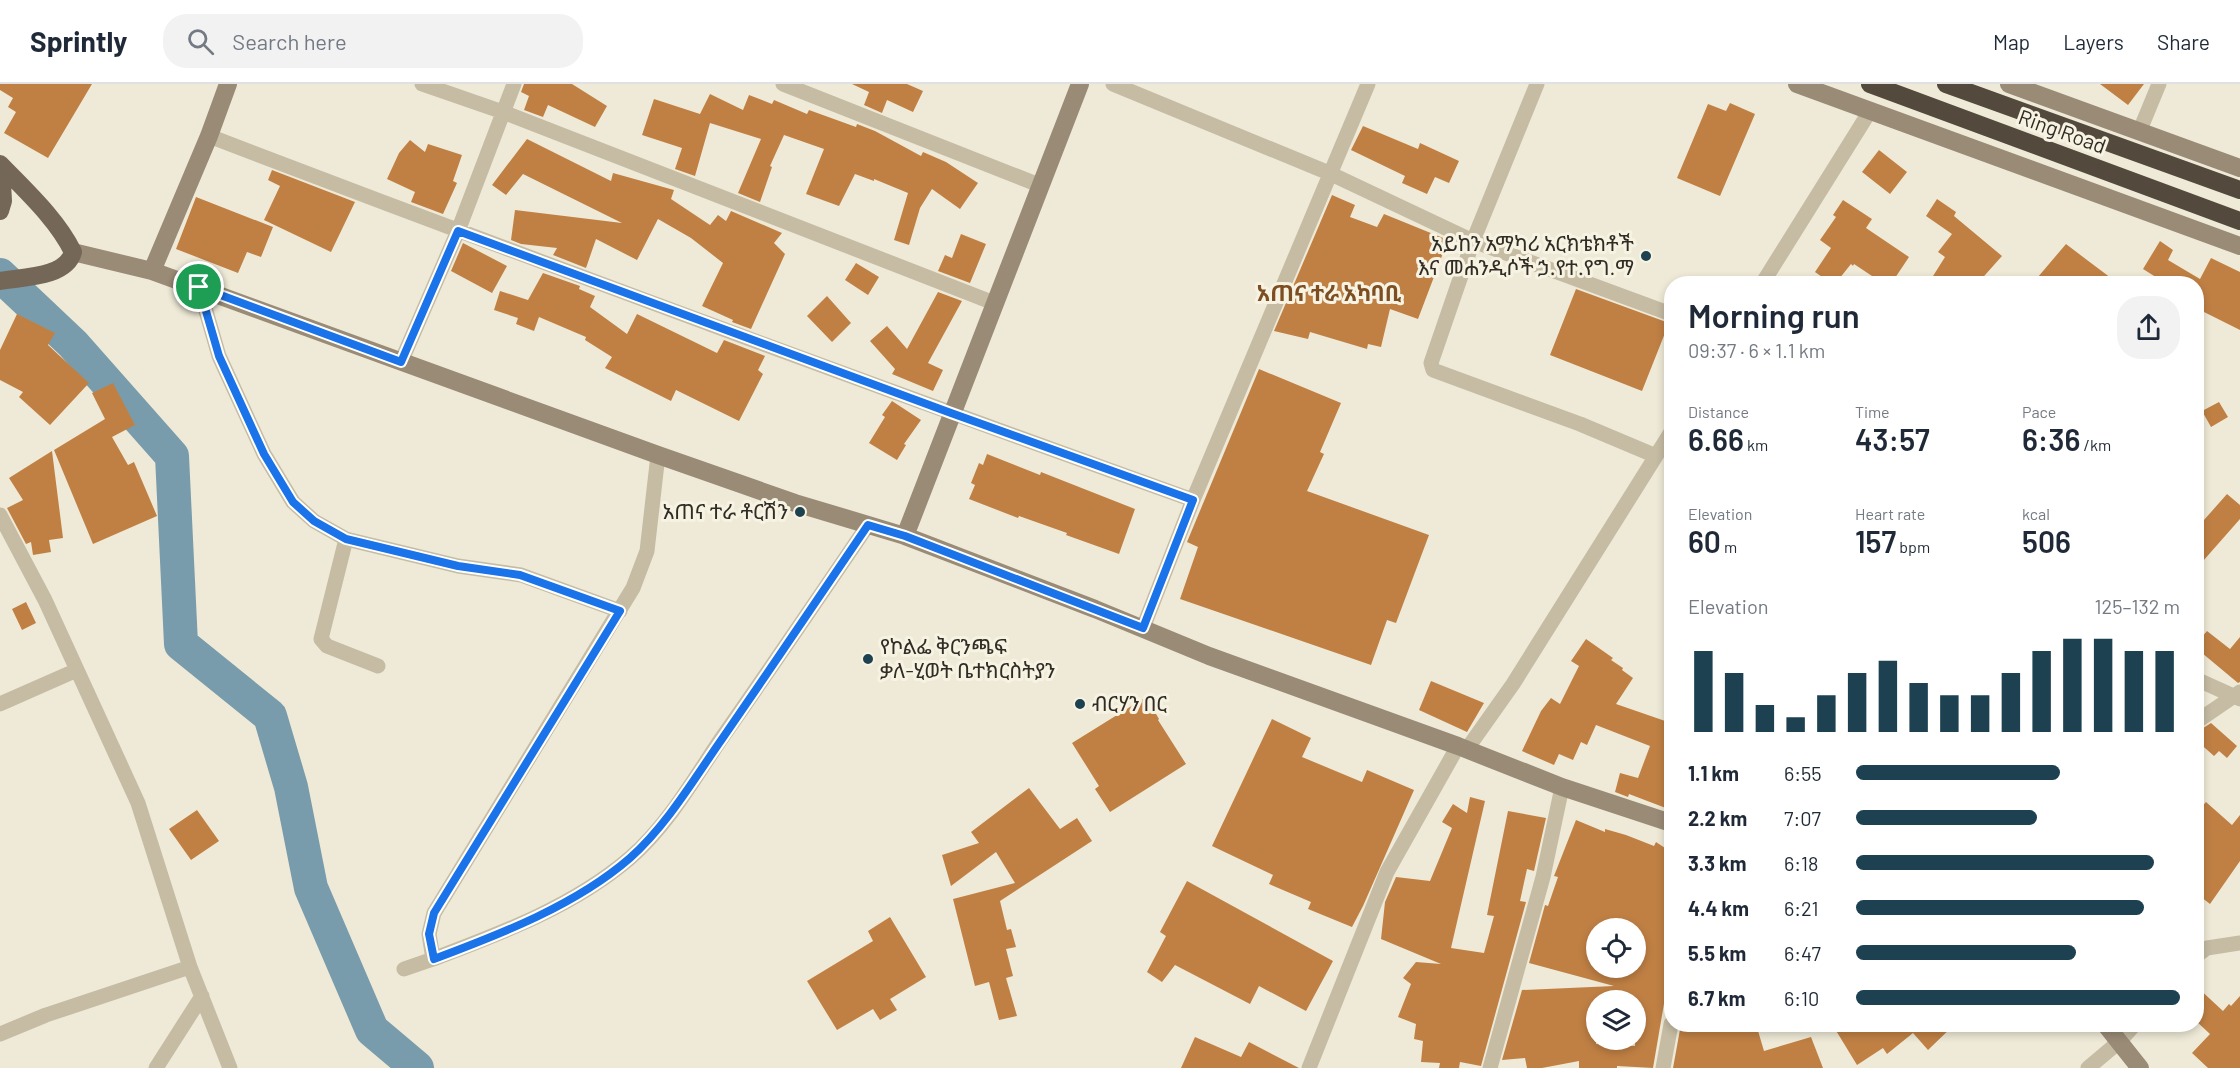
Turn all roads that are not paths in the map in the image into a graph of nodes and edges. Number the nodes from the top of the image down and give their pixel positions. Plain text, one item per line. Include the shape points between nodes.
1 (228, 84) edge
2 (422, 84) edge
3 (514, 84) edge
4 (783, 84) edge
5 (1080, 84) edge
6 (1113, 84) edge
7 (1368, 84) edge
8 (1537, 84) edge
9 (1797, 84) edge
10 (1870, 84) edge
11 (1946, 84) edge
12 (2009, 84) edge
13 (2159, 84) edge
14 (1870, 111) junction
15 (503, 112) junction
16 (2140, 130) junction
17 (209, 136) junction
18 (1, 164) edge
19 (2240, 168) edge
20 (1329, 174) junction
21 (1039, 185) junction
22 (2240, 190) edge
23 (0, 211) edge
24 (2240, 221) edge
25 (458, 231) junction
26 (1473, 241) junction
27 (2240, 246) edge
28 (73, 252) junction
29 (152, 271) junction
30 (1767, 276) edge
31 (0, 281) edge
32 (199, 287) junction
33 (994, 303) junction
34 (1664, 311) edge
35 (401, 362) junction
36 (951, 413) junction
37 (1664, 445) edge
38 (658, 455) junction
39 (1656, 456) junction
40 (1193, 500) junction
41 (0, 515) edge
42 (868, 525) junction
43 (905, 536) junction
44 (346, 539) junction
45 (620, 611) junction
46 (1143, 628) junction
47 (378, 666) dead end
48 (77, 670) junction
49 (2204, 682) edge
50 (2238, 696) edge
51 (0, 704) edge
52 (2204, 717) edge
53 (1462, 747) junction
54 (1562, 787) junction
55 (1664, 821) edge
56 (2240, 943) edge
57 (2204, 950) edge
58 (434, 959) junction
59 (190, 967) junction
60 (404, 969) dead end
61 (202, 996) junction
62 (1670, 1032) edge
63 (2112, 1032) edge
64 (2128, 1032) edge
65 (0, 1034) edge
66 (2120, 1041) junction
67 (156, 1068) edge
68 (230, 1068) edge
69 (1309, 1068) edge
70 (1490, 1068) edge
71 (1663, 1068) edge
72 (2088, 1068) edge
73 (2140, 1068) edge

1 - 17 main road
2 - 15 street
3 - 15 street
4 - 21 street
5 - 21 main road
6 - 20 street
7 - 20 street
8 - 26 street
9 - 14 main road
10 - 24 highway, Ring Road
11 - 22 highway, Ring Road
12 - 16 main road
13 - 16 street
14 - 27 main road
14 - 30 street
15 - 25 street
15 - 33 street
16 - 19 main road
17 - 25 street
17 - 29 main road
18 - 23 main road
18 - 28 main road via 51,220
20 - 26 street
20 - 40 street
21 - 33 main road
25 - 35 street
25 - 36 street
26 - 34 street
26 - 39 street via 1432,354 1434,370
28 - 29 main road
28 - 31 main road via 71,260 60,269
29 - 32 main road
32 - 35 main road
32 - 44 street via 219,356 264,454 293,502 314,521
33 - 36 main road
35 - 38 main road
36 - 40 street
36 - 43 main road
37 - 39 street
38 - 42 main road
38 - 45 street via 647,550
39 - 53 street via 1513,684
40 - 46 street
41 - 48 street
42 - 43 main road
42 - 58 street via 687,788 628,860 571,899
43 - 46 main road
44 - 45 street via 458,566 520,575
44 - 47 street via 321,639 327,646
45 - 58 street via 434,913 429,934
46 - 53 main road via 1209,656
48 - 51 street
48 - 59 street via 138,803
49 - 50 street
50 - 52 street
53 - 54 main road
53 - 69 street via 1387,872
54 - 55 main road
54 - 70 street via 1543,877
56 - 57 street
58 - 60 street
59 - 61 street
59 - 65 street
61 - 67 street
61 - 68 street
62 - 71 street
63 - 66 main road
64 - 66 street
66 - 72 street
66 - 73 main road

